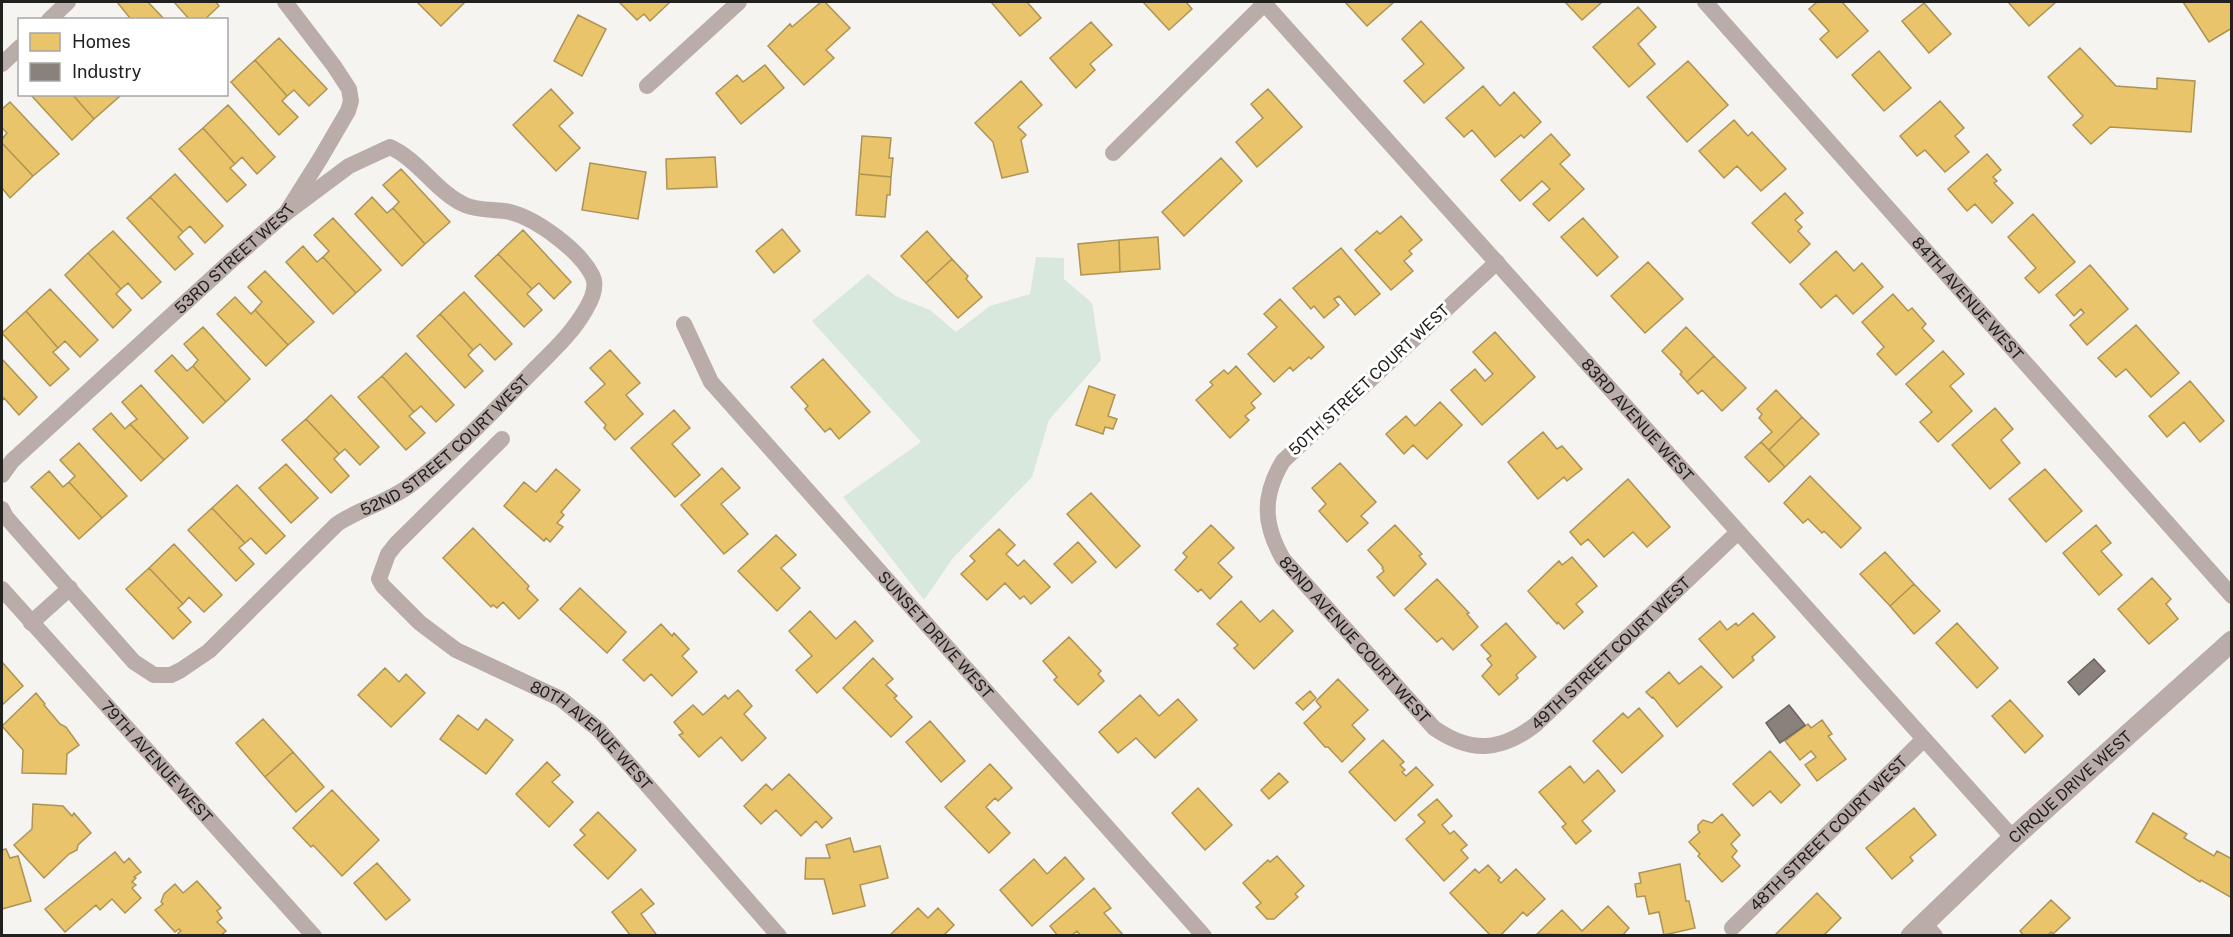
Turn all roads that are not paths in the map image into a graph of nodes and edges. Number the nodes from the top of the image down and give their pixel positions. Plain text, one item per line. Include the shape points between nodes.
1 (68, 2) edge
2 (285, 2) edge
3 (739, 2) edge
4 (1264, 2) edge
5 (1705, 2) edge
6 (51, 18) edge
7 (18, 49) edge
8 (2, 64) edge
9 (647, 86) dead end
10 (1113, 153) dead end
11 (286, 213) junction
12 (1497, 262) junction
13 (684, 324) dead end
14 (502, 439) dead end
15 (2, 475) edge
16 (2, 509) edge
17 (1267, 514) joint
18 (1738, 532) junction
19 (70, 588) junction
20 (2, 589) edge
21 (2232, 596) edge
22 (31, 623) junction
23 (2232, 641) edge
24 (1924, 739) junction
25 (1469, 745) joint
26 (2013, 838) junction
27 (1732, 928) dead end
28 (1923, 932) edge
29 (314, 936) edge
30 (779, 936) edge
31 (1204, 936) edge

1 - 6 street
2 - 11 street, 53RD STREET WEST via 334,66 349,89 351,101
3 - 9 street
4 - 10 street
4 - 12 street, 83RD AVENUE WEST
5 - 21 street, 84TH AVENUE WEST
7 - 8 street
11 - 15 street, 53RD STREET WEST via 12,461
11 - 19 street, 52ND STREET COURT WEST via 349,166 390,147 466,206 526,217 562,242 592,276 595,290 566,338 435,467 406,489 337,524 208,651 181,670 171,675 154,675 134,662
12 - 17 street, 50TH STREET COURT WEST via 1283,461 1269,493
12 - 18 street, 83RD AVENUE WEST
13 - 31 street, SUNSET DRIVE WEST via 711,382
14 - 30 street, 80TH AVENUE WEST via 396,544 379,579 456,650 561,699 599,730
16 - 19 street, 52ND STREET COURT WEST
17 - 25 street, 82ND AVENUE COURT WEST via 1273,541 1291,568 1434,728
18 - 24 street, 83RD AVENUE WEST
18 - 25 street, 49TH STREET COURT WEST via 1535,725 1503,744
19 - 22 street
20 - 22 street, 79TH AVENUE WEST
22 - 29 street, 79TH AVENUE WEST
23 - 26 street, CIRQUE DRIVE WEST
24 - 26 street, 83RD AVENUE WEST
24 - 27 street, 48TH STREET COURT WEST
26 - 28 street, CIRQUE DRIVE WEST

